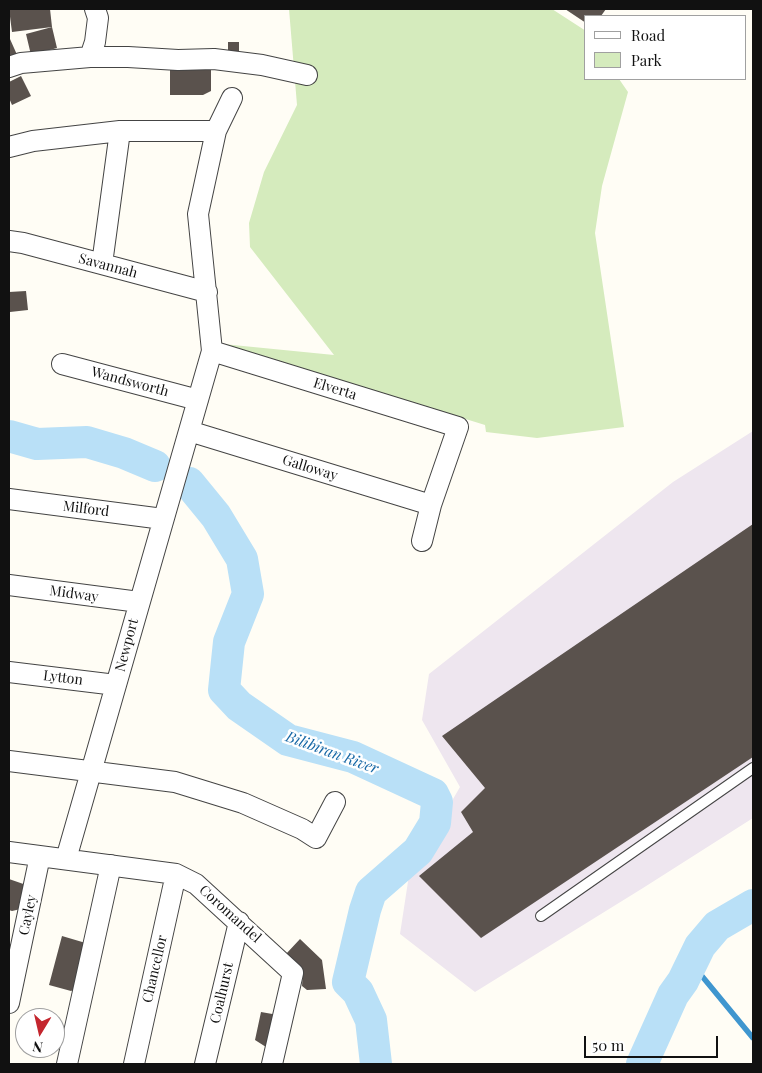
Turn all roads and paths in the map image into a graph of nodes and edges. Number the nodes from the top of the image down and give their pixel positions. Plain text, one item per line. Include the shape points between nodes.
1 (94, 9) edge
2 (90, 58) junction
3 (9, 67) edge
4 (307, 75) dead end
5 (232, 98) dead end
6 (120, 131) junction
7 (216, 131) junction
8 (9, 148) edge
9 (9, 241) edge
10 (102, 264) junction
11 (207, 292) junction
12 (212, 351) junction
13 (62, 364) dead end
14 (198, 400) junction
15 (189, 432) junction
16 (9, 499) edge
17 (431, 505) junction
18 (163, 519) junction
19 (422, 541) dead end
20 (9, 585) edge
21 (139, 602) junction
22 (9, 672) edge
23 (116, 684) junction
24 (9, 761) edge
25 (753, 768) edge
26 (90, 771) junction
27 (335, 802) dead end
28 (9, 852) edge
29 (40, 856) junction
30 (66, 859) junction
31 (110, 865) junction
32 (176, 874) junction
33 (541, 916) dead end
34 (239, 922) junction
35 (9, 1003) edge
36 (67, 1064) edge
37 (134, 1064) edge
38 (205, 1064) edge
39 (272, 1064) edge

1 - 2 street via 98,18
2 - 3 street via 21,63
2 - 4 street via 214,59
5 - 7 street
6 - 7 street
6 - 8 street via 33,141
6 - 10 street
7 - 11 street via 198,214
9 - 10 street, Savannah
10 - 11 street, Savannah
11 - 12 street
12 - 14 street, Newport
12 - 17 street, Elverta via 458,427
13 - 14 street, Wandsworth
14 - 15 street, Newport
15 - 17 street, Galloway
15 - 18 street, Newport
16 - 18 street, Milford
17 - 19 street
18 - 21 street, Newport
20 - 21 street, Midway
21 - 23 street, Newport
22 - 23 street, Lytton
23 - 26 street, Newport
24 - 26 street
25 - 33 lane
26 - 27 street via 175,782 243,803 316,838
26 - 30 street, Newport
28 - 29 street, Coromandel
29 - 30 street, Coromandel
29 - 35 street, Cayley
30 - 31 street, Coromandel
31 - 32 street, Coromandel
31 - 36 street
32 - 34 street, Coromandel via 196,884
32 - 37 street, Chancellor
34 - 38 street, Coalhurst
34 - 39 street, Coromandel via 293,973

